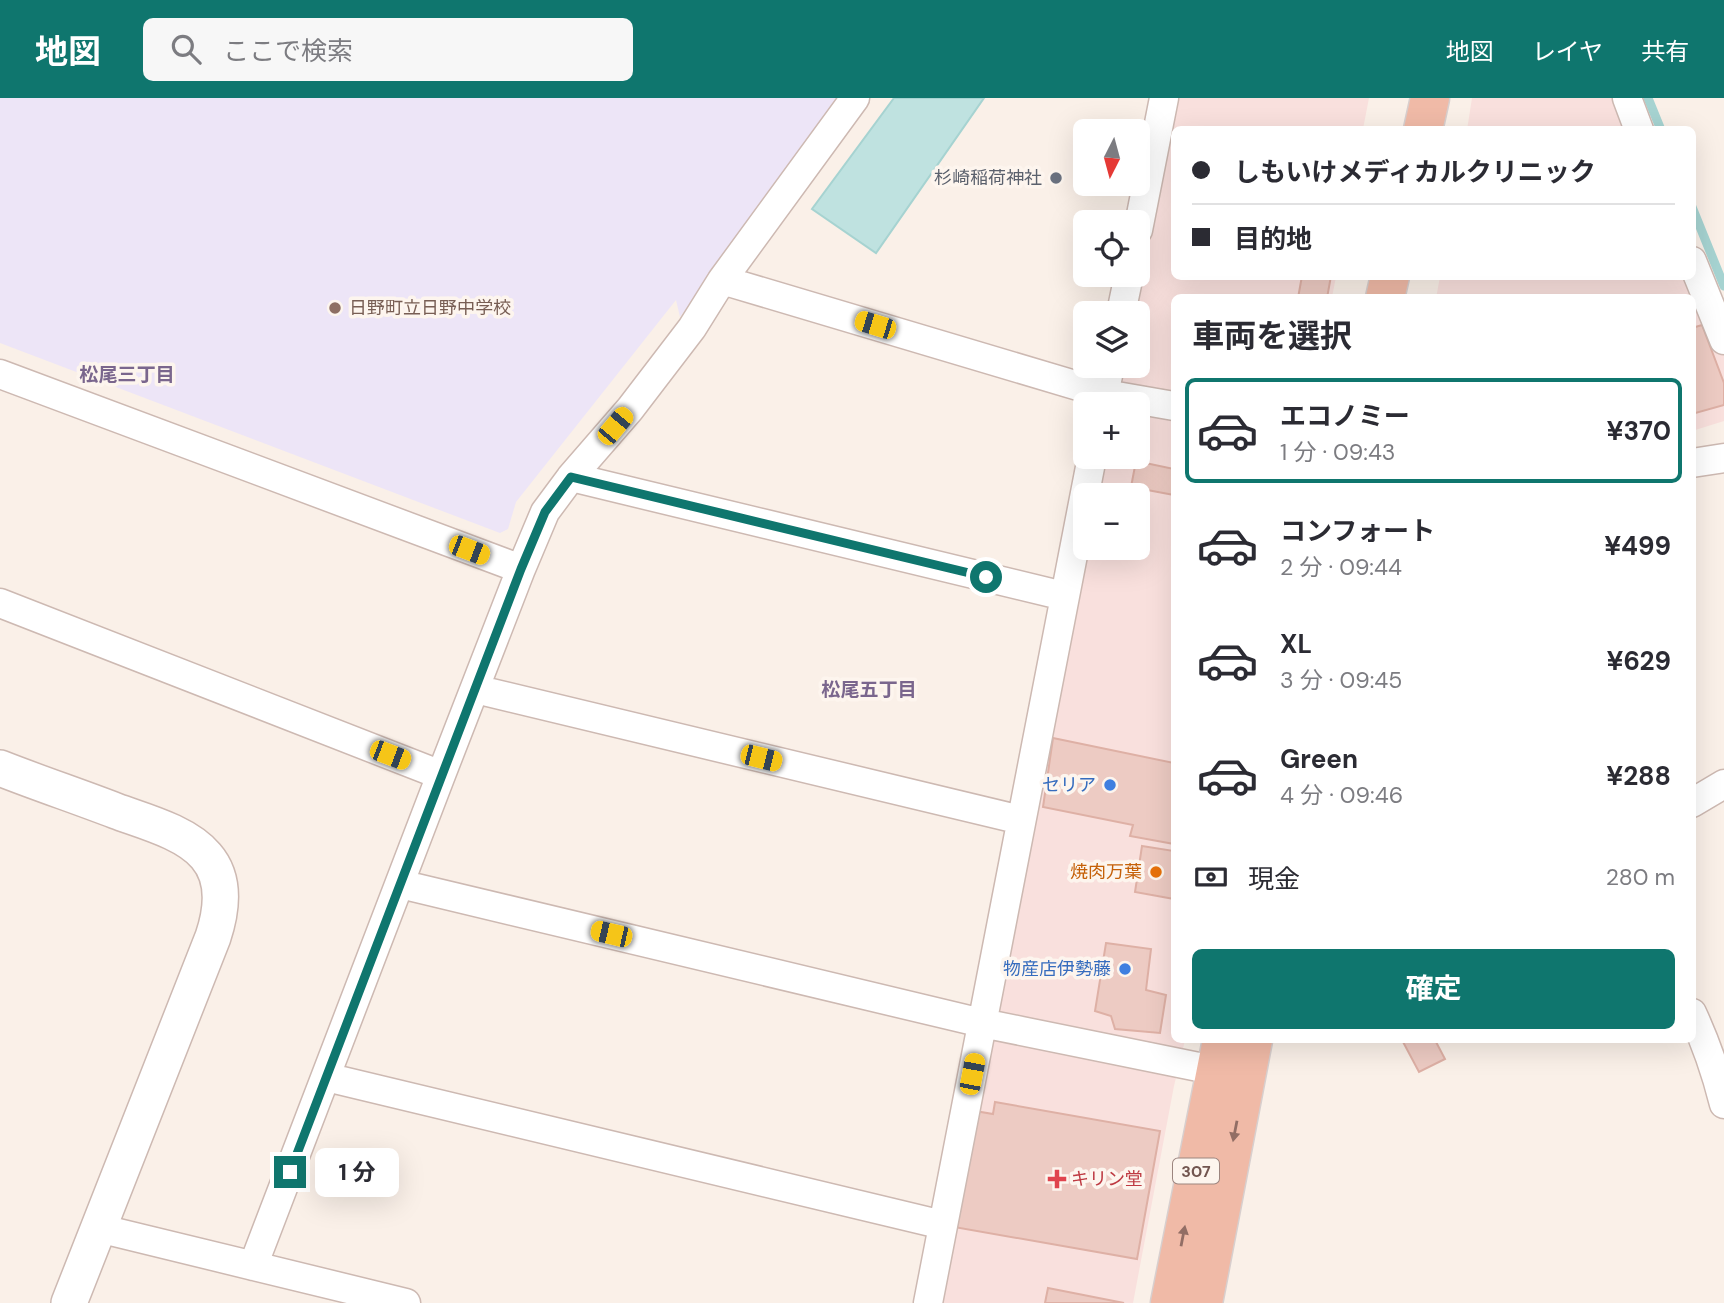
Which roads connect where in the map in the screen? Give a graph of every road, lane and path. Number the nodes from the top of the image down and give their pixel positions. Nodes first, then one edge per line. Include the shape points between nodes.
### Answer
1 (855, 98) edge
2 (1164, 98) edge
3 (1430, 98) edge
4 (1627, 98) edge
5 (1424, 126) edge
6 (1638, 126) edge
7 (1142, 210) edge
8 (1696, 271) edge
9 (722, 280) junction
10 (1724, 340) edge
11 (0, 374) edge
12 (1082, 392) edge
13 (1150, 404) edge
14 (1171, 406) edge
15 (1724, 458) edge
16 (1696, 462) edge
17 (1090, 469) edge
18 (571, 477) junction
19 (521, 569) junction
20 (1064, 596) junction
21 (0, 603) edge
22 (475, 689) junction
23 (441, 775) junction
24 (2, 776) edge
25 (1724, 784) edge
26 (1696, 801) edge
27 (1021, 820) junction
28 (400, 884) junction
29 (1696, 1021) edge
30 (982, 1023) junction
31 (1250, 1043) edge
32 (1228, 1063) edge
33 (326, 1077) junction
34 (1724, 1104) edge
35 (943, 1225) junction
36 (98, 1228) junction
37 (253, 1266) junction
38 (69, 1303) edge
39 (406, 1303) edge
40 (928, 1303) edge
41 (1170, 1303) edge
42 (1203, 1303) edge

1 - 9 street
2 - 7 street
3 - 5 highway
4 - 6 street
8 - 10 street
9 - 12 street
9 - 18 street via 692,328
11 - 19 street
13 - 14 street
15 - 16 street
17 - 20 street
18 - 19 street via 545,512
18 - 20 street
19 - 22 street
20 - 27 street
21 - 23 street
22 - 23 street
22 - 27 street
23 - 28 street
24 - 36 street via 165,829 206,855 219,882 220,917
25 - 26 street
27 - 30 street
28 - 30 street
28 - 33 street
29 - 34 street
30 - 32 street
30 - 35 street
31 - 32 highway, 307
41 -> 32 highway, 307
32 -> 42 highway, 307
33 - 35 street
33 - 37 street
35 - 40 street
36 - 37 street
36 - 38 street
37 - 39 street

